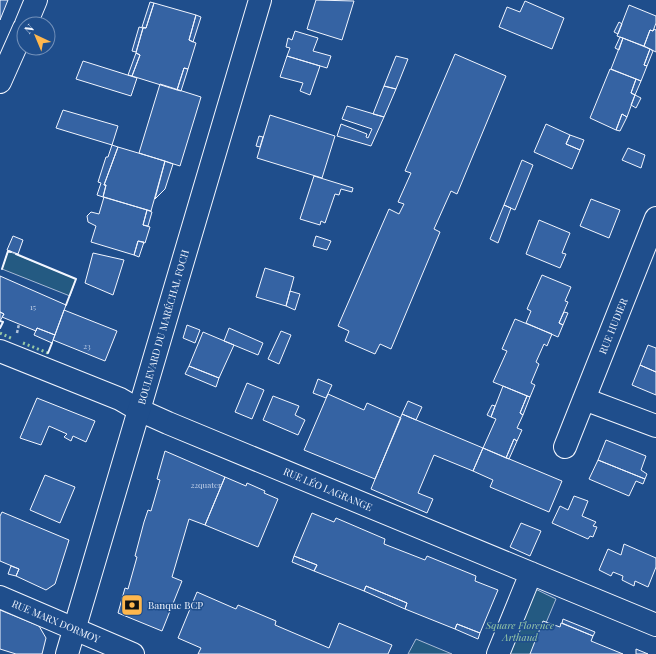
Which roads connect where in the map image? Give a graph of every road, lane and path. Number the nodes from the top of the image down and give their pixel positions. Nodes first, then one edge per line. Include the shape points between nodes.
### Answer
1 (36, 0) edge
2 (260, 0) edge
3 (29, 16) edge
4 (16, 46) edge
5 (0, 82) edge
6 (656, 218) edge
7 (649, 255) edge
8 (0, 351) edge
9 (584, 398) junction
10 (139, 410) junction
11 (656, 426) edge
12 (565, 447) dead end
13 (531, 573) junction
14 (0, 597) edge
15 (656, 625) edge
16 (74, 629) junction
17 (67, 654) edge
18 (133, 654) edge
19 (498, 654) edge

1 - 3 street
2 - 10 street, BOULEVARD DU MARÉCHAL FOCH
4 - 5 street
6 - 7 street, RUE HUDIER
7 - 9 street, RUE HUDIER
8 - 10 street, RUE LÉO LAGRANGE via 120,399
9 - 11 street
9 - 12 street, RUE HUDIER
10 - 13 street, RUE LÉO LAGRANGE
10 - 16 street, BOULEVARD DU MARÉCHAL FOCH
13 - 15 street, RUE LÉO LAGRANGE
13 - 19 street
14 - 16 street, RUE MARX DORMOY
16 - 17 street, BOULEVARD DU MARÉCHAL FOCH
16 - 18 street, RUE MARX DORMOY

